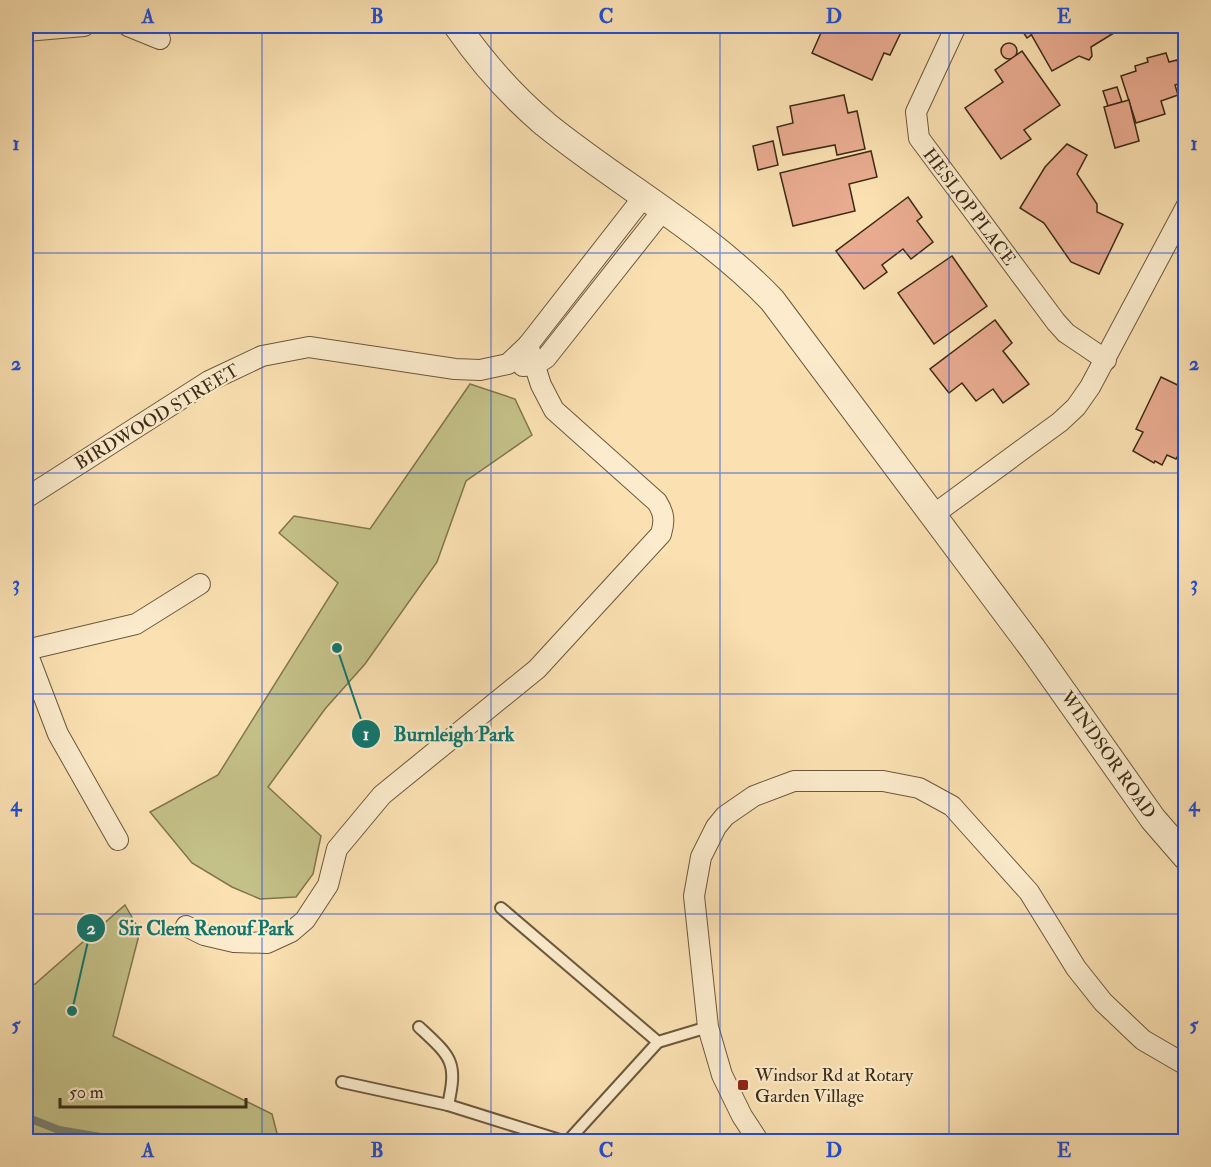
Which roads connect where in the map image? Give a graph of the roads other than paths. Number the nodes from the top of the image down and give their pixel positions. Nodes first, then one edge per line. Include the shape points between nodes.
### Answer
1 (84, 26) edge
2 (128, 26) edge
3 (457, 26) edge
4 (957, 26) edge
5 (26, 31) edge
6 (160, 39) dead end
7 (654, 202) junction
8 (1185, 207) edge
9 (528, 345) junction
10 (1106, 360) junction
11 (508, 364) junction
12 (535, 365) junction
13 (26, 498) edge
14 (933, 515) junction
15 (200, 584) dead end
16 (26, 650) edge
17 (118, 840) dead end
18 (1185, 857) edge
19 (501, 908) dead end
20 (186, 926) dead end
21 (419, 1027) dead end
22 (708, 1027) junction
23 (658, 1042) junction
24 (1185, 1065) edge
25 (342, 1082) dead end
26 (448, 1105) junction
27 (567, 1142) edge
28 (759, 1142) edge

1 - 5 street
2 - 6 street
3 - 7 street, WINDSOR ROAD via 491,71 545,124
4 - 10 street, HESLOP PLACE via 916,112 920,138 1056,322
7 - 9 street
7 - 12 street via 546,358
7 - 14 street, WINDSOR ROAD via 724,253 771,300
8 - 10 street
9 - 11 street
9 - 12 street
10 - 14 street via 1076,407 1060,422
11 - 12 street, BIRDWOOD STREET
11 - 13 street, BIRDWOOD STREET via 462,370 309,347 262,356 209,381
12 - 20 street via 554,410 657,502 664,518 661,534 537,669 382,795 338,849 328,885 305,920 291,932 267,943 234,942
14 - 18 street, WINDSOR ROAD via 1153,819
15 - 16 street via 136,624
16 - 17 street via 58,734
19 - 23 lane
21 - 26 lane via 443,1049 452,1065 454,1079
22 - 23 lane
22 - 24 street via 694,896 701,856 716,827 754,796 782,784 883,781 920,788 952,806 1029,892 1076,968 1103,1002 1143,1040
22 - 28 street via 722,1075
23 - 27 lane
25 - 26 lane
26 - 27 lane

